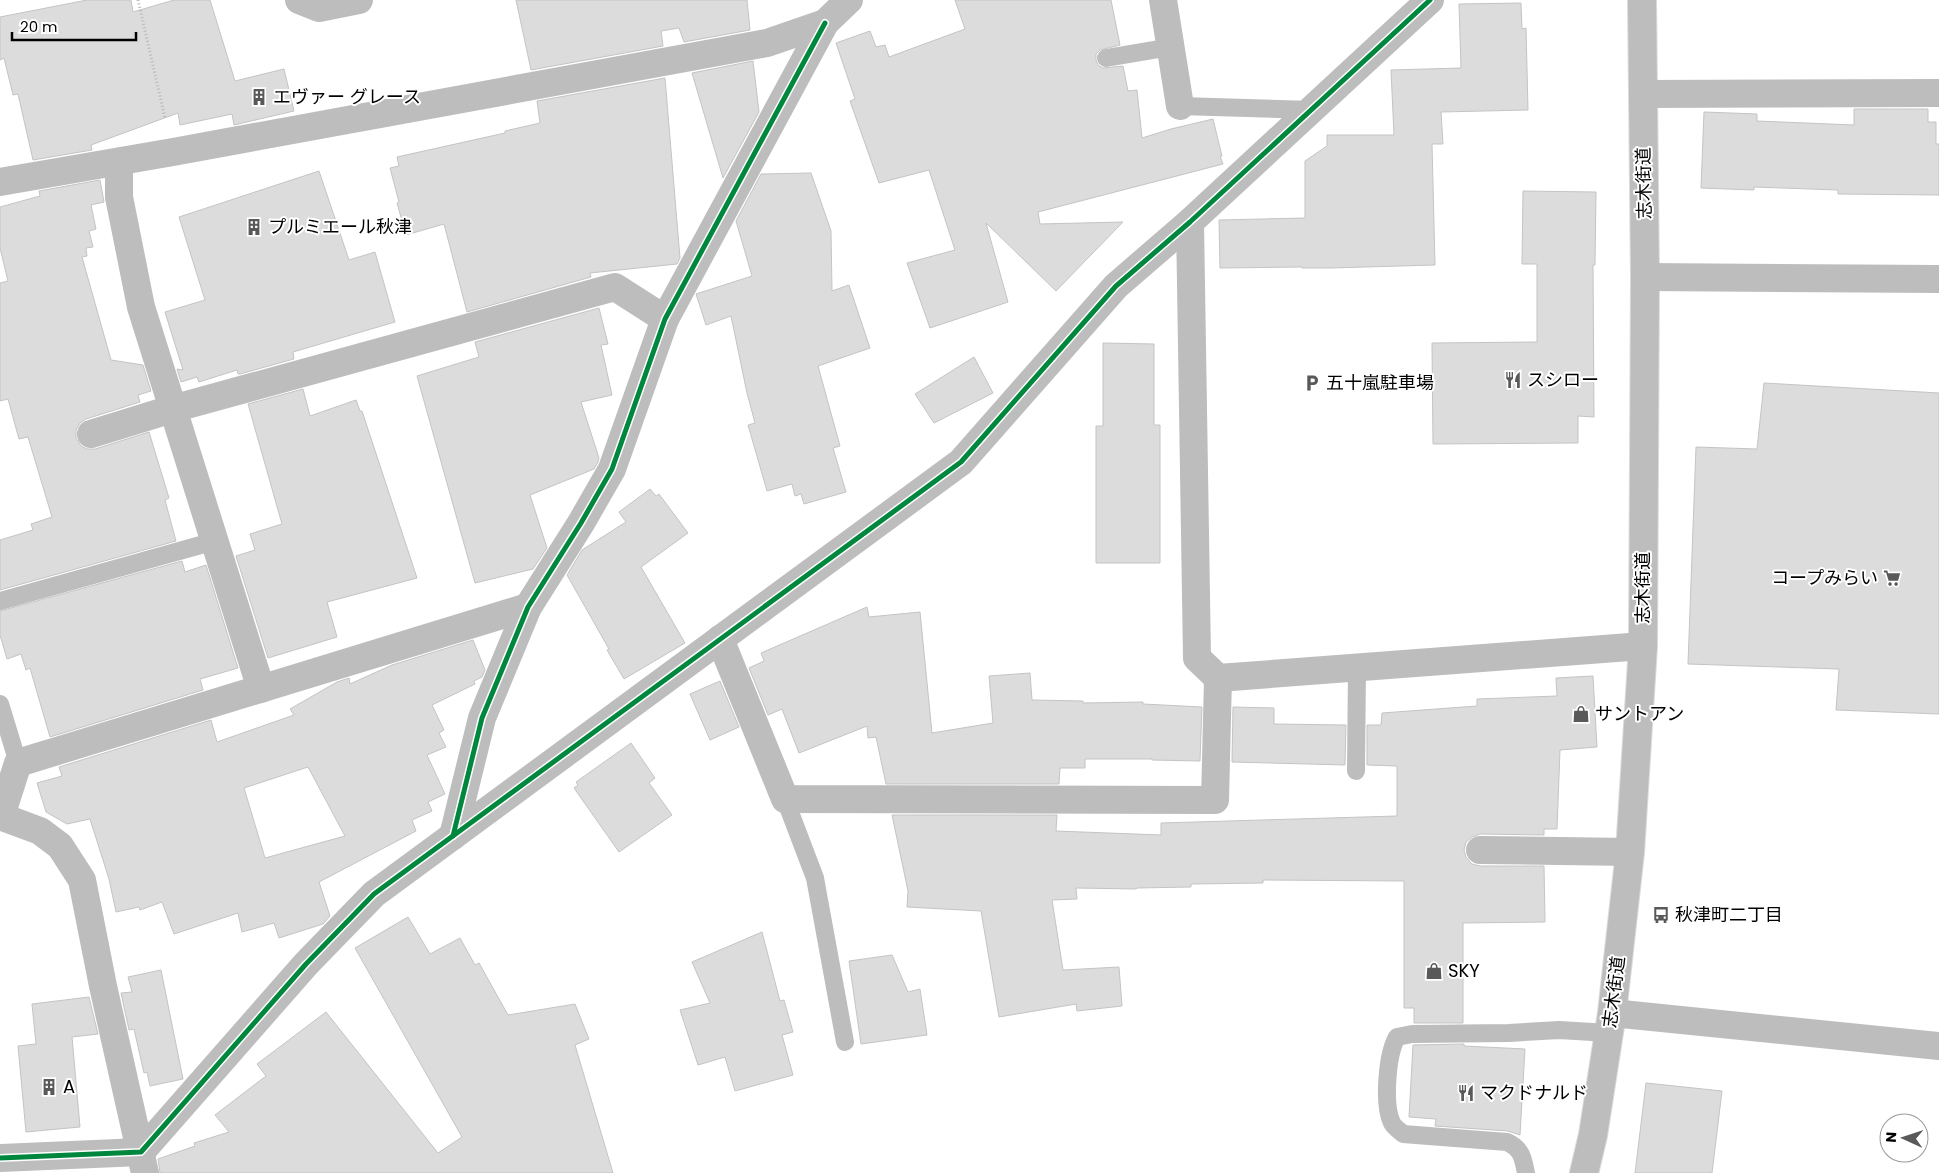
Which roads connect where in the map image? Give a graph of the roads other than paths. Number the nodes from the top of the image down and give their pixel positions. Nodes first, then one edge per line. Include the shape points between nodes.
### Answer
1 (299, 0) edge
2 (359, 0) edge
3 (849, 0) edge
4 (1163, 0) edge
5 (1430, 0) edge
6 (1642, 0) edge
7 (825, 24) junction
8 (1171, 47) junction
9 (1106, 58) dead end
10 (1643, 94) junction
11 (1939, 94) edge
12 (1180, 106) joint
13 (1312, 110) junction
14 (119, 162) junction
15 (0, 182) edge
16 (1190, 222) junction
17 (1645, 277) junction
18 (1939, 279) edge
19 (665, 319) junction
20 (172, 409) junction
21 (91, 434) dead end
22 (216, 540) junction
23 (0, 601) edge
24 (528, 607) junction
25 (720, 639) junction
26 (1643, 646) junction
27 (1357, 667) junction
28 (1218, 678) junction
29 (261, 689) junction
30 (0, 704) edge
31 (18, 763) junction
32 (1356, 771) dead end
33 (785, 799) junction
34 (1, 816) edge
35 (453, 836) junction
36 (1480, 850) dead end
37 (1630, 852) junction
38 (1610, 1023) junction
39 (845, 1042) dead end
40 (1939, 1046) edge
41 (0, 1158) edge
42 (143, 1162) edge
43 (1526, 1173) edge
44 (1584, 1173) edge

1 - 2 street via 319,8
3 - 7 street
4 - 8 street
5 - 13 street
6 - 10 street, 志木街道
7 - 14 street via 767,43
7 - 19 street
8 - 9 lane
8 - 12 street
10 - 11 street
10 - 17 street, 志木街道
12 - 13 lane
13 - 16 street
14 - 15 street
14 - 20 street via 119,197 141,307
16 - 25 street via 1116,286 961,462
16 - 28 street via 1198,658
17 - 18 street
17 - 26 street, 志木街道
19 - 20 street via 615,287
19 - 24 street via 612,469
20 - 21 street
20 - 22 street
22 - 23 lane
22 - 29 street
24 - 29 street
24 - 35 street via 482,718
25 - 33 street
25 - 35 street
26 - 27 street
26 - 37 street, 志木街道
27 - 28 street
27 - 32 lane
28 - 33 street via 1215,800
29 - 31 street
30 - 31 lane
31 - 34 street
33 - 39 lane via 815,878
34 - 42 street via 40,831 60,846 82,880
35 - 42 street via 374,894 306,964
36 - 37 street
37 - 38 street, 志木街道
38 - 40 street
38 - 43 lane via 1509,1033 1397,1036 1392,1046 1387,1108 1393,1124 1403,1134 1507,1142 1517,1146 1522,1154
38 - 44 street, 志木街道
41 - 42 street

